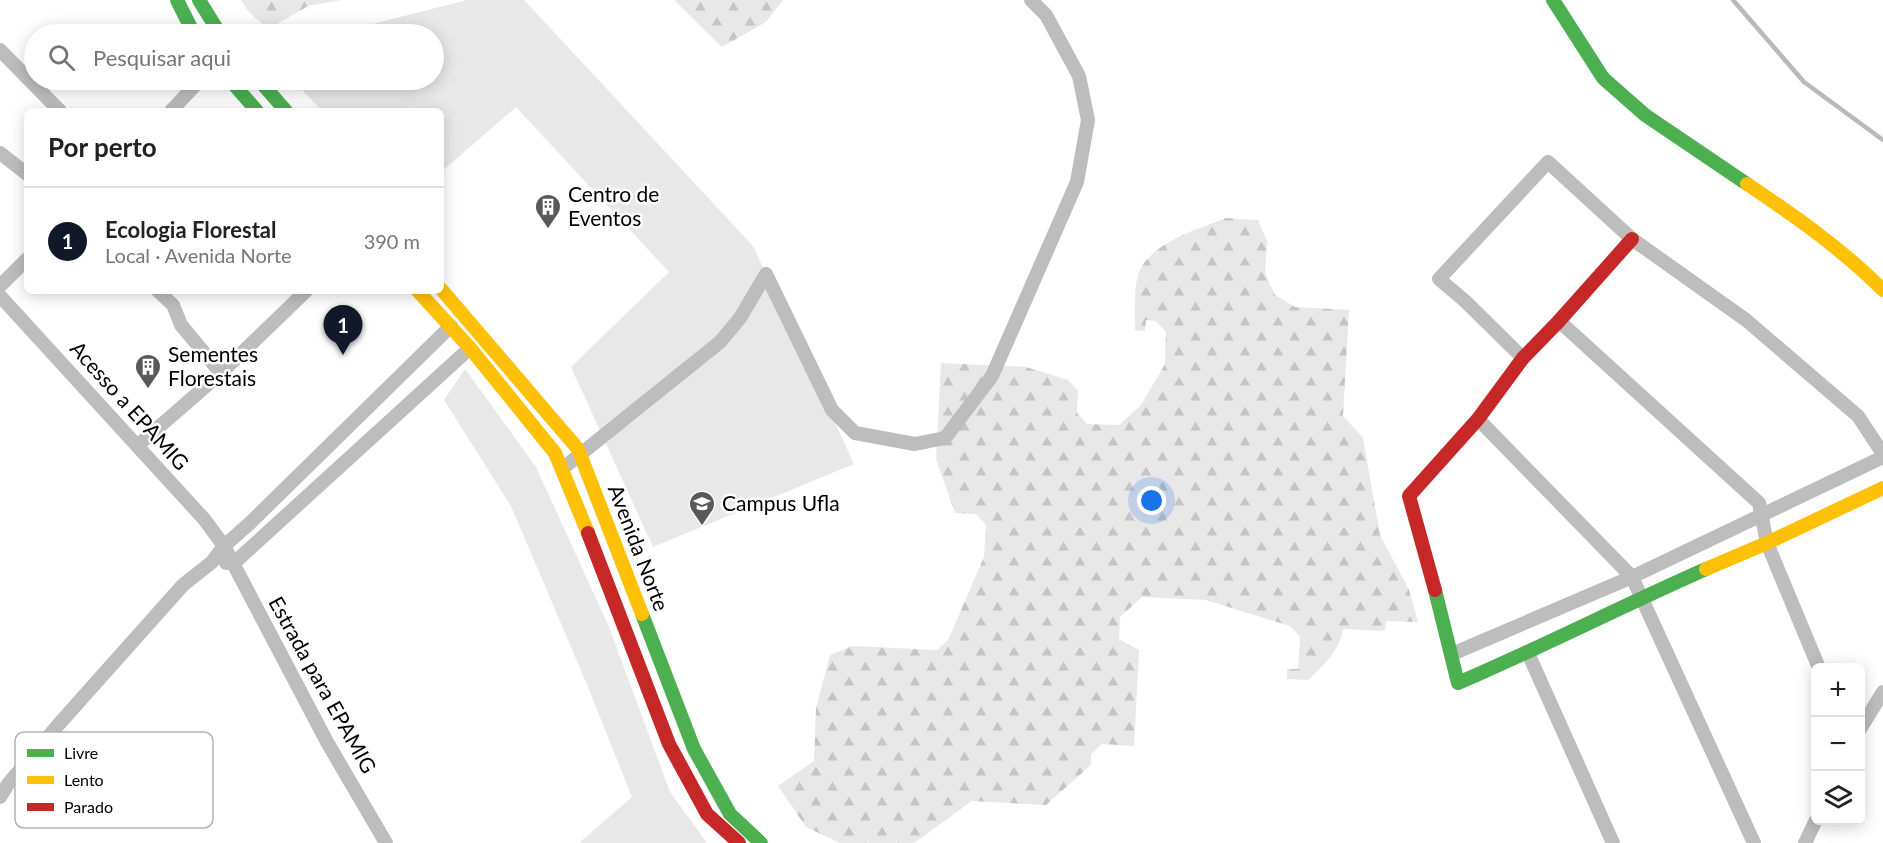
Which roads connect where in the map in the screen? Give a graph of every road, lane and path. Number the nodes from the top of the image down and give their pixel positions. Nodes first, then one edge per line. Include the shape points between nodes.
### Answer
1 (177, 0) edge
2 (199, 0) edge
3 (1031, 0) edge
4 (1553, 0) edge
5 (189, 24) edge
6 (214, 24) edge
7 (0, 50) edge
8 (24, 74) edge
9 (39, 90) edge
10 (191, 90) edge
11 (239, 90) edge
12 (268, 90) edge
13 (57, 108) edge
14 (174, 108) edge
15 (254, 108) edge
16 (283, 108) edge
17 (0, 153) edge
18 (24, 172) edge
19 (1632, 239) junction
20 (24, 262) edge
21 (0, 286) edge
22 (1883, 291) edge
23 (444, 293) edge
24 (162, 294) edge
25 (303, 294) edge
26 (421, 294) edge
27 (0, 296) edge
28 (1559, 321) junction
29 (451, 326) junction
30 (470, 348) junction
31 (1523, 358) junction
32 (221, 373) junction
33 (1479, 419) junction
34 (344, 430) junction
35 (137, 446) junction
36 (361, 447) junction
37 (580, 455) junction
38 (1883, 456) edge
39 (562, 470) junction
40 (1883, 488) edge
41 (1762, 516) junction
42 (1767, 543) junction
43 (224, 546) junction
44 (212, 562) junction
45 (234, 563) junction
46 (1632, 577) junction
47 (1642, 597) junction
48 (1528, 652) junction
49 (1452, 654) junction
50 (1817, 663) edge
51 (1883, 692) edge
52 (1865, 721) edge
53 (52, 732) edge
54 (15, 776) edge
55 (0, 797) edge
56 (1814, 825) edge
57 (386, 843) edge
58 (739, 843) edge
59 (761, 843) edge
60 (1613, 843) edge
61 (1754, 843) edge
62 (1805, 843) edge

1 - 5 street
2 - 6 street
3 - 37 street via 1046,15 1079,76 1088,120 1077,182 992,376 945,438 915,444 855,433 832,410 766,274 740,318 720,342
4 - 22 street via 1604,78 1645,115 1782,207 1862,269
7 - 8 street
9 - 13 street
10 - 14 street
11 - 15 street
12 - 16 street
17 - 18 street
19 - 28 street
19 - 31 street via 1548,162 1439,279
19 - 38 street via 1746,320 1850,409
20 - 21 street
23 - 37 street, Avenida Norte
24 - 32 street via 173,305 181,325
25 - 32 street
26 - 29 street, Avenida Norte
27 - 35 street, Acesso a EPAMIG
28 - 31 street
28 - 41 street via 1759,503
29 - 30 street, Avenida Norte
29 - 34 street
30 - 36 street
30 - 39 street, Avenida Norte via 555,453
31 - 33 street
32 - 35 street
33 - 46 street
33 - 49 street via 1409,495
34 - 36 street
34 - 43 street
35 - 43 street, Acesso a EPAMIG
36 - 45 street
37 - 39 street
37 - 59 street, Avenida Norte via 694,749 730,814
38 - 41 street
39 - 58 street, Avenida Norte via 669,744 707,814
40 - 42 street
41 - 42 street
41 - 46 street
42 - 47 street
42 - 50 street
43 - 44 street
43 - 45 street, Estrada para EPAMIG
44 - 45 street
44 - 53 street via 183,585
45 - 57 street, Estrada para EPAMIG via 327,742
46 - 47 street
46 - 49 street
47 - 48 street
47 - 61 street
48 - 49 street via 1458,683
48 - 60 street
51 - 52 street
54 - 55 street
56 - 62 street

